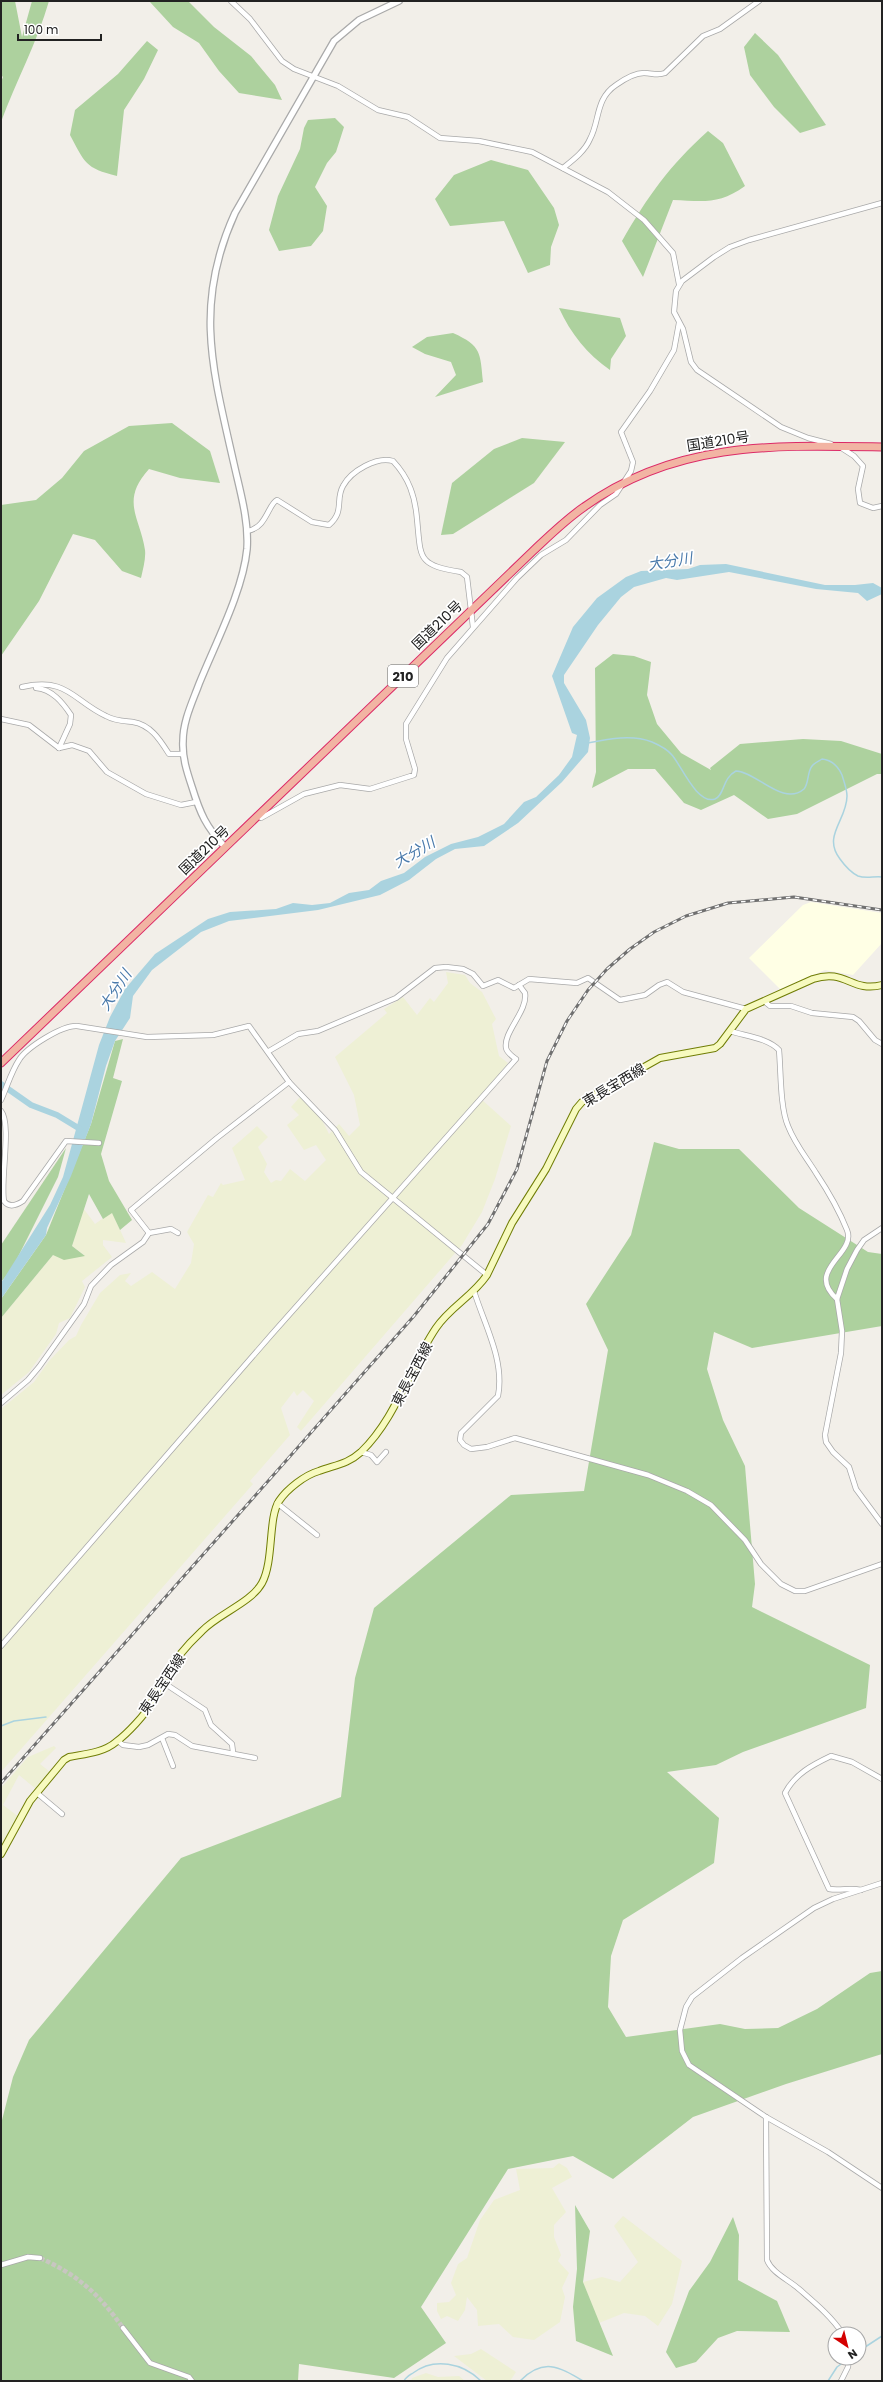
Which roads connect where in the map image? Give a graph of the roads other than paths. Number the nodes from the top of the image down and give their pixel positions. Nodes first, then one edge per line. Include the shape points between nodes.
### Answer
1 (231, 1) edge
2 (399, 1) edge
3 (746, 1) edge
4 (760, 1) edge
5 (749, 7) junction
6 (313, 76) junction
7 (563, 168) junction
8 (882, 203) edge
9 (680, 284) junction
10 (679, 323) junction
11 (839, 446) junction
12 (882, 447) edge
13 (624, 482) junction
14 (882, 506) edge
15 (247, 531) junction
16 (472, 609) junction
17 (473, 627) junction
18 (1, 719) edge
19 (59, 748) junction
20 (183, 754) junction
21 (196, 802) junction
22 (258, 816) junction
23 (225, 847) junction
24 (882, 985) edge
25 (519, 986) junction
26 (764, 1001) junction
27 (746, 1010) junction
28 (730, 1031) junction
29 (882, 1044) edge
30 (269, 1051) junction
31 (1, 1063) edge
32 (289, 1082) junction
33 (1, 1100) edge
34 (1, 1111) edge
35 (99, 1143) dead end
36 (394, 1197) junction
37 (882, 1228) edge
38 (149, 1233) junction
39 (178, 1233) dead end
40 (487, 1275) junction
41 (474, 1291) junction
42 (838, 1299) junction
43 (1, 1403) edge
44 (361, 1452) junction
45 (386, 1452) dead end
46 (278, 1503) junction
47 (882, 1524) edge
48 (317, 1535) dead end
49 (882, 1564) edge
50 (1, 1646) edge
51 (161, 1681) junction
52 (162, 1738) junction
53 (118, 1742) junction
54 (233, 1752) junction
55 (255, 1758) dead end
56 (173, 1766) dead end
57 (882, 1779) edge
58 (37, 1793) junction
59 (62, 1814) dead end
60 (1, 1854) edge
61 (882, 1883) edge
62 (861, 1890) junction
63 (766, 2117) junction
64 (882, 2188) edge
65 (40, 2258) tunnel mouth
66 (1, 2265) edge
67 (837, 2326) edge
68 (124, 2328) tunnel mouth
69 (848, 2366) edge
70 (192, 2381) edge
71 (841, 2381) edge

1 - 6 street via 250,19 282,61
2 - 6 street via 363,17 344,31 330,46
3 - 5 street
4 - 5 street
5 - 7 street via 720,30 703,36 665,73 637,74 612,88 597,111 589,143
6 - 7 street via 338,86 378,110 408,117 440,138 479,141 522,149 538,154
6 - 15 street via 235,213 221,247 212,284 209,323 212,363
7 - 9 street via 608,192 644,220 673,253
8 - 9 street via 739,243 714,257
9 - 10 street via 674,305
10 - 11 street via 691,362 701,373 781,427 808,438
10 - 13 street via 674,350 650,391 621,432 633,462
11 - 12 highway, 国道210号 / 210
11 - 13 highway, 国道210号 / 210 via 776,446 705,454 657,468
11 - 14 street via 863,466 858,490 860,503 873,508
13 - 16 highway, 国道210号 / 210 via 573,514
13 - 17 street via 614,496 600,505 566,540 537,559
15 - 16 street via 266,519 277,500 312,522 329,525 339,512 342,486 347,479 381,459 393,461 404,473 411,487 421,553 440,568 467,577
15 - 20 street via 247,550 242,577 188,712 183,732
16 - 17 street
16 - 22 highway, 国道210号 / 210
17 - 22 street via 447,658 408,720 405,735 416,769 413,776 370,789 340,785 304,794 266,816
18 - 19 street via 29,725
19 - 20 street via 70,724 71,715 47,690 22,687 44,685 66,689 105,716 139,723 151,730 171,755
19 - 21 street via 72,745 89,751 107,772 146,794 181,805
20 - 21 street
21 - 23 street via 206,825
22 - 23 highway, 国道210号 / 210
23 - 31 highway, 国道210号 / 210
24 - 26 main road, 東長宝西線 via 869,989 843,977 824,976
25 - 27 street via 530,979 577,983 588,978 620,1000 646,995 658,985 667,982 683,992
25 - 30 street via 510,987 498,980 483,986 473,974 463,969 435,968 396,998 318,1031 298,1034
25 - 36 street via 525,993 524,1004 506,1043 508,1052 516,1059
26 - 27 main road, 東長宝西線
26 - 29 street via 770,1006 791,1006 818,1014 853,1017
27 - 28 main road, 東長宝西線
28 - 40 main road, 東長宝西線 via 715,1048 660,1058 582,1102 546,1169 512,1223
28 - 42 street via 762,1040 779,1050 787,1125 797,1147 816,1172 836,1206 848,1232 847,1242 828,1270 826,1280 830,1292
30 - 32 street
30 - 33 street via 249,1026 209,1036 147,1037 68,1027 25,1053 16,1064
32 - 36 street via 335,1130 362,1172
32 - 38 street via 131,1210
34 - 35 street via 4,1117 1,1189 6,1204 14,1205 23,1200 66,1140
36 - 40 street
36 - 50 street via 211,1403
37 - 42 street via 864,1240 856,1250
38 - 39 street via 171,1229
38 - 43 street via 143,1242 111,1265 91,1286 84,1304 39,1367
40 - 41 main road, 東長宝西線
41 - 44 main road, 東長宝西線 via 447,1314 435,1329 394,1408
41 - 49 street via 494,1349 500,1387 498,1396 461,1434 460,1440 464,1445 471,1449 487,1447 515,1438 648,1475 688,1491 712,1505 745,1540 761,1564 780,1584 795,1591 805,1591
42 - 47 street via 842,1339 825,1435 826,1442 849,1467 856,1489
44 - 45 street via 371,1455 377,1462
44 - 46 main road, 東長宝西線 via 350,1461 305,1478 287,1491
46 - 48 street
46 - 51 main road, 東長宝西線 via 267,1571 262,1584 254,1593 203,1629
51 - 53 main road, 東長宝西線 via 149,1707
51 - 54 street via 205,1710 211,1725 232,1744
52 - 53 street via 139,1747
52 - 54 street via 168,1734 175,1735 192,1746
52 - 56 street
53 - 58 main road, 東長宝西線 via 108,1748 69,1757
54 - 55 street
57 - 62 street via 852,1762 831,1756 794,1778 785,1793 829,1889
58 - 59 street
58 - 60 main road, 東長宝西線
61 - 62 street
62 - 63 street via 814,1908 720,1975 692,1997 686,2007 680,2030 682,2051 689,2065
63 - 64 street via 828,2152
63 - 67 street via 767,2260 770,2266 798,2288
65 - 66 street via 28,2257
68 - 70 street via 150,2363 189,2376
69 - 71 street

